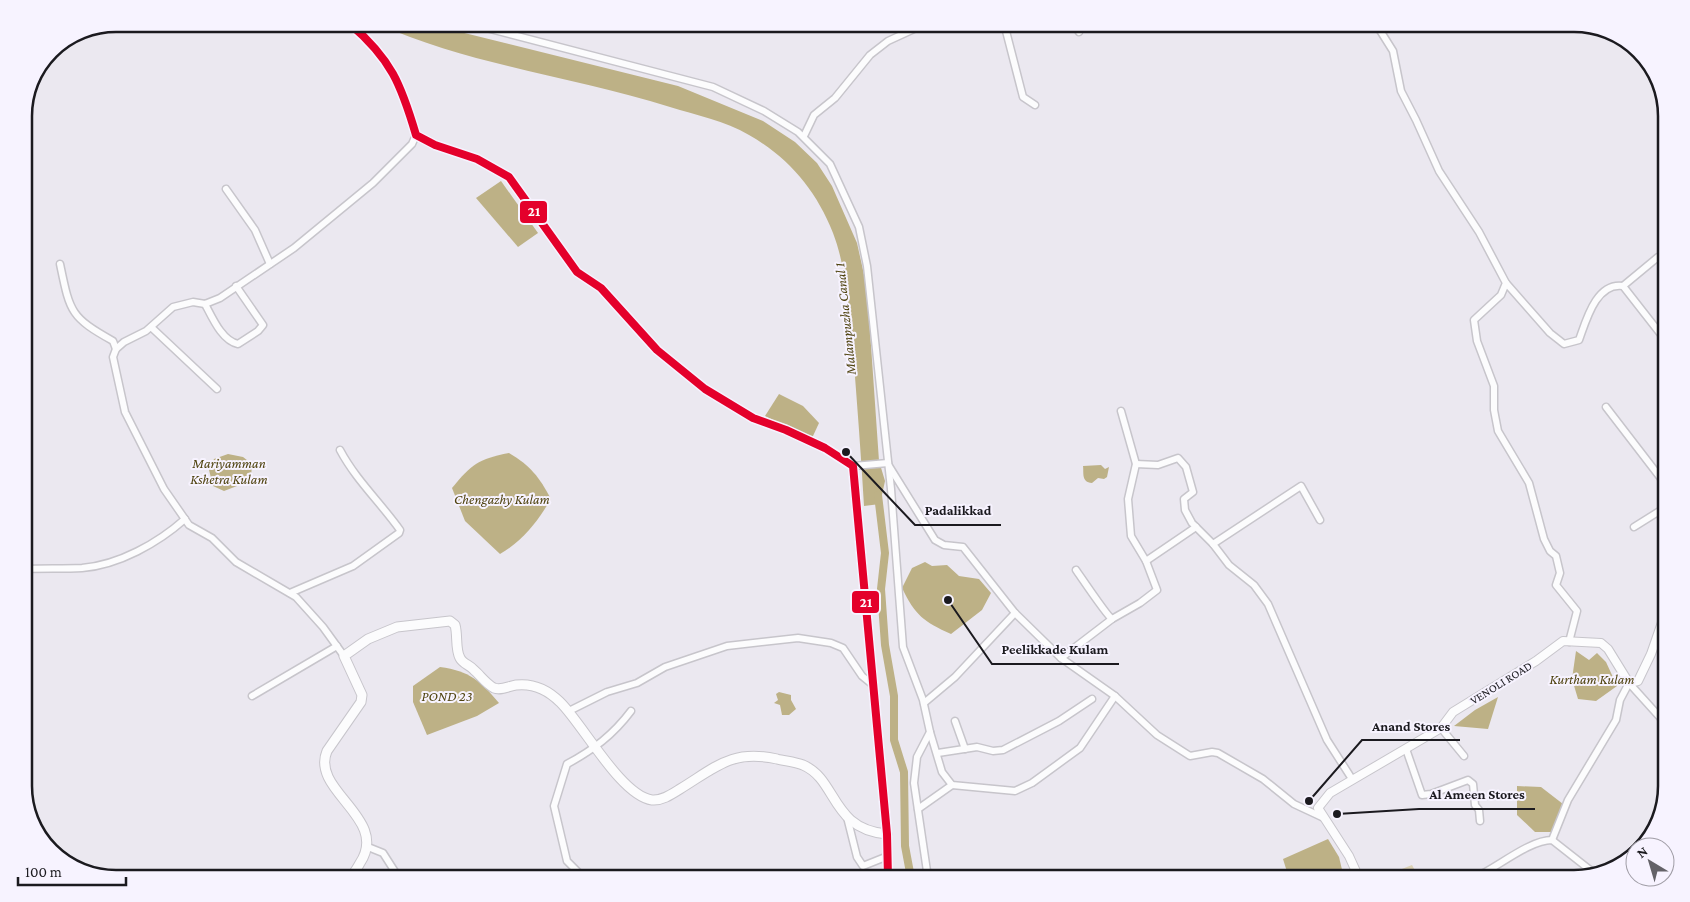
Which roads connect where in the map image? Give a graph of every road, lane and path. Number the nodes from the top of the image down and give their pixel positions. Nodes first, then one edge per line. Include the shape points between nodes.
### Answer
1 (358, 32) edge
2 (502, 32) edge
3 (908, 32) edge
4 (1007, 32) edge
5 (1381, 32) edge
6 (1035, 105) dead end
7 (416, 135) junction
8 (804, 136) junction
9 (226, 189) dead end
10 (1657, 258) edge
11 (60, 264) dead end
12 (270, 264) junction
13 (1506, 283) junction
14 (236, 286) junction
15 (1623, 286) junction
16 (205, 304) junction
17 (151, 327) junction
18 (1657, 330) edge
19 (116, 349) junction
20 (216, 389) dead end
21 (1606, 407) dead end
22 (1121, 411) dead end
23 (340, 450) dead end
24 (888, 463) junction
25 (1136, 464) junction
26 (853, 466) junction
27 (1658, 474) edge
28 (1658, 512) edge
29 (185, 519) junction
30 (1320, 520) dead end
31 (1196, 527) junction
32 (1634, 527) dead end
33 (1213, 544) junction
34 (1146, 561) junction
35 (33, 569) edge
36 (1076, 570) dead end
37 (290, 593) junction
38 (1015, 613) junction
39 (1112, 619) junction
40 (1658, 635) edge
41 (1568, 642) junction
42 (337, 646) junction
43 (344, 656) junction
44 (1061, 658) junction
45 (1629, 683) junction
46 (873, 685) junction
47 (252, 696) dead end
48 (1115, 696) junction
49 (1092, 699) dead end
50 (924, 703) junction
51 (569, 711) junction
52 (631, 711) dead end
53 (1658, 715) edge
54 (956, 721) dead end
55 (1441, 728) junction
56 (930, 732) junction
57 (595, 749) junction
58 (966, 749) junction
59 (1406, 749) junction
60 (938, 753) junction
61 (1464, 756) dead end
62 (1352, 779) junction
63 (952, 785) junction
64 (918, 809) junction
65 (847, 816) junction
66 (1325, 818) junction
67 (1480, 820) dead end
68 (887, 834) junction
69 (1552, 840) junction
70 (368, 847) junction
71 (888, 856) junction
72 (1588, 868) edge
73 (355, 870) edge
74 (394, 870) edge
75 (576, 870) edge
76 (888, 870) edge
77 (927, 870) edge
78 (1355, 870) edge
79 (1492, 870) edge

1 - 7 street via 382,55 403,93
2 - 8 street via 713,87 764,111
3 - 8 street via 888,41 870,55 835,98 814,115
4 - 6 street via 1023,97
5 - 13 street via 1393,52 1401,91 1438,172 1478,232
7 - 12 street via 412,144 373,183
7 - 26 street via 477,159 509,177 577,272 601,288 656,350 705,390 752,418 825,448
8 - 24 street via 830,164 860,228 877,343
9 - 12 street via 255,230
10 - 15 street
11 - 19 street via 67,298 74,312 86,326 113,342
12 - 14 street
13 - 15 street via 1550,333 1564,344 1580,340 1593,302 1609,289
13 - 41 street via 1501,294 1474,320 1477,341 1494,386 1498,431 1529,483 1544,539 1556,556 1560,573 1556,585 1577,612
14 - 16 street
14 - 16 street via 263,325 238,344 226,337
15 - 18 street
16 - 17 street via 193,302 173,308
17 - 19 street
17 - 20 street
19 - 29 street via 113,357 124,412 164,489
21 - 27 street
22 - 25 street
23 - 37 street via 361,484 387,511 399,533 352,566
24 - 26 street
24 - 38 street via 935,540 944,545 963,547
24 - 50 street via 903,647
25 - 31 street via 1158,464 1178,458 1184,462 1193,492 1183,503
25 - 34 street via 1128,499 1131,536
26 - 46 street
28 - 32 street
29 - 35 street via 152,544 100,564 83,568
29 - 37 street via 189,525 212,538 236,562
30 - 33 street via 1301,486
31 - 33 street
31 - 34 street
33 - 62 street via 1229,565 1254,585 1268,604 1328,740
34 - 39 street via 1156,590
36 - 39 street
37 - 42 street
38 - 44 street
38 - 50 street via 955,677
39 - 44 street
40 - 45 street via 1638,680
41 - 45 street, VENOLI ROAD via 1601,643
41 - 55 street, VENOLI ROAD via 1563,641 1453,712
42 - 43 street
42 - 47 street
43 - 51 main road via 368,639 397,627 450,622 455,625 461,660 492,687 537,687
43 - 70 main road via 362,695 361,702 327,751 325,760 331,784 355,813
44 - 48 street
45 - 53 street
45 - 69 street via 1620,700 1616,720 1568,800
46 - 51 street via 862,676 843,648 798,638 727,646 665,667 637,683 607,692
46 - 68 street
48 - 63 street via 1080,748 1032,782 1015,791
48 - 66 street via 1157,735 1186,755 1218,753 1263,779 1294,804
49 - 58 street via 1059,721 1003,750
50 - 56 street
51 - 57 main road
52 - 57 street via 620,727
54 - 58 street
55 - 59 street, VENOLI ROAD
55 - 61 street
56 - 60 street
56 - 64 street via 917,757 914,783
57 - 65 main road via 623,781 652,800 670,795 721,764 743,756 802,765 814,772
57 - 75 street via 567,764 554,806 567,861
58 - 60 street
59 - 62 street, VENOLI ROAD
59 - 67 street via 1422,794 1431,794 1468,780 1473,784
60 - 63 street via 942,772
62 - 66 street, VENOLI ROAD via 1330,793 1318,808
63 - 64 street
64 - 77 street
65 - 68 main road via 867,830
65 - 71 street via 857,857 863,866
66 - 78 street
68 - 71 street
69 - 72 street
69 - 79 street via 1529,846
70 - 73 main road
70 - 74 street via 383,853
71 - 76 street

